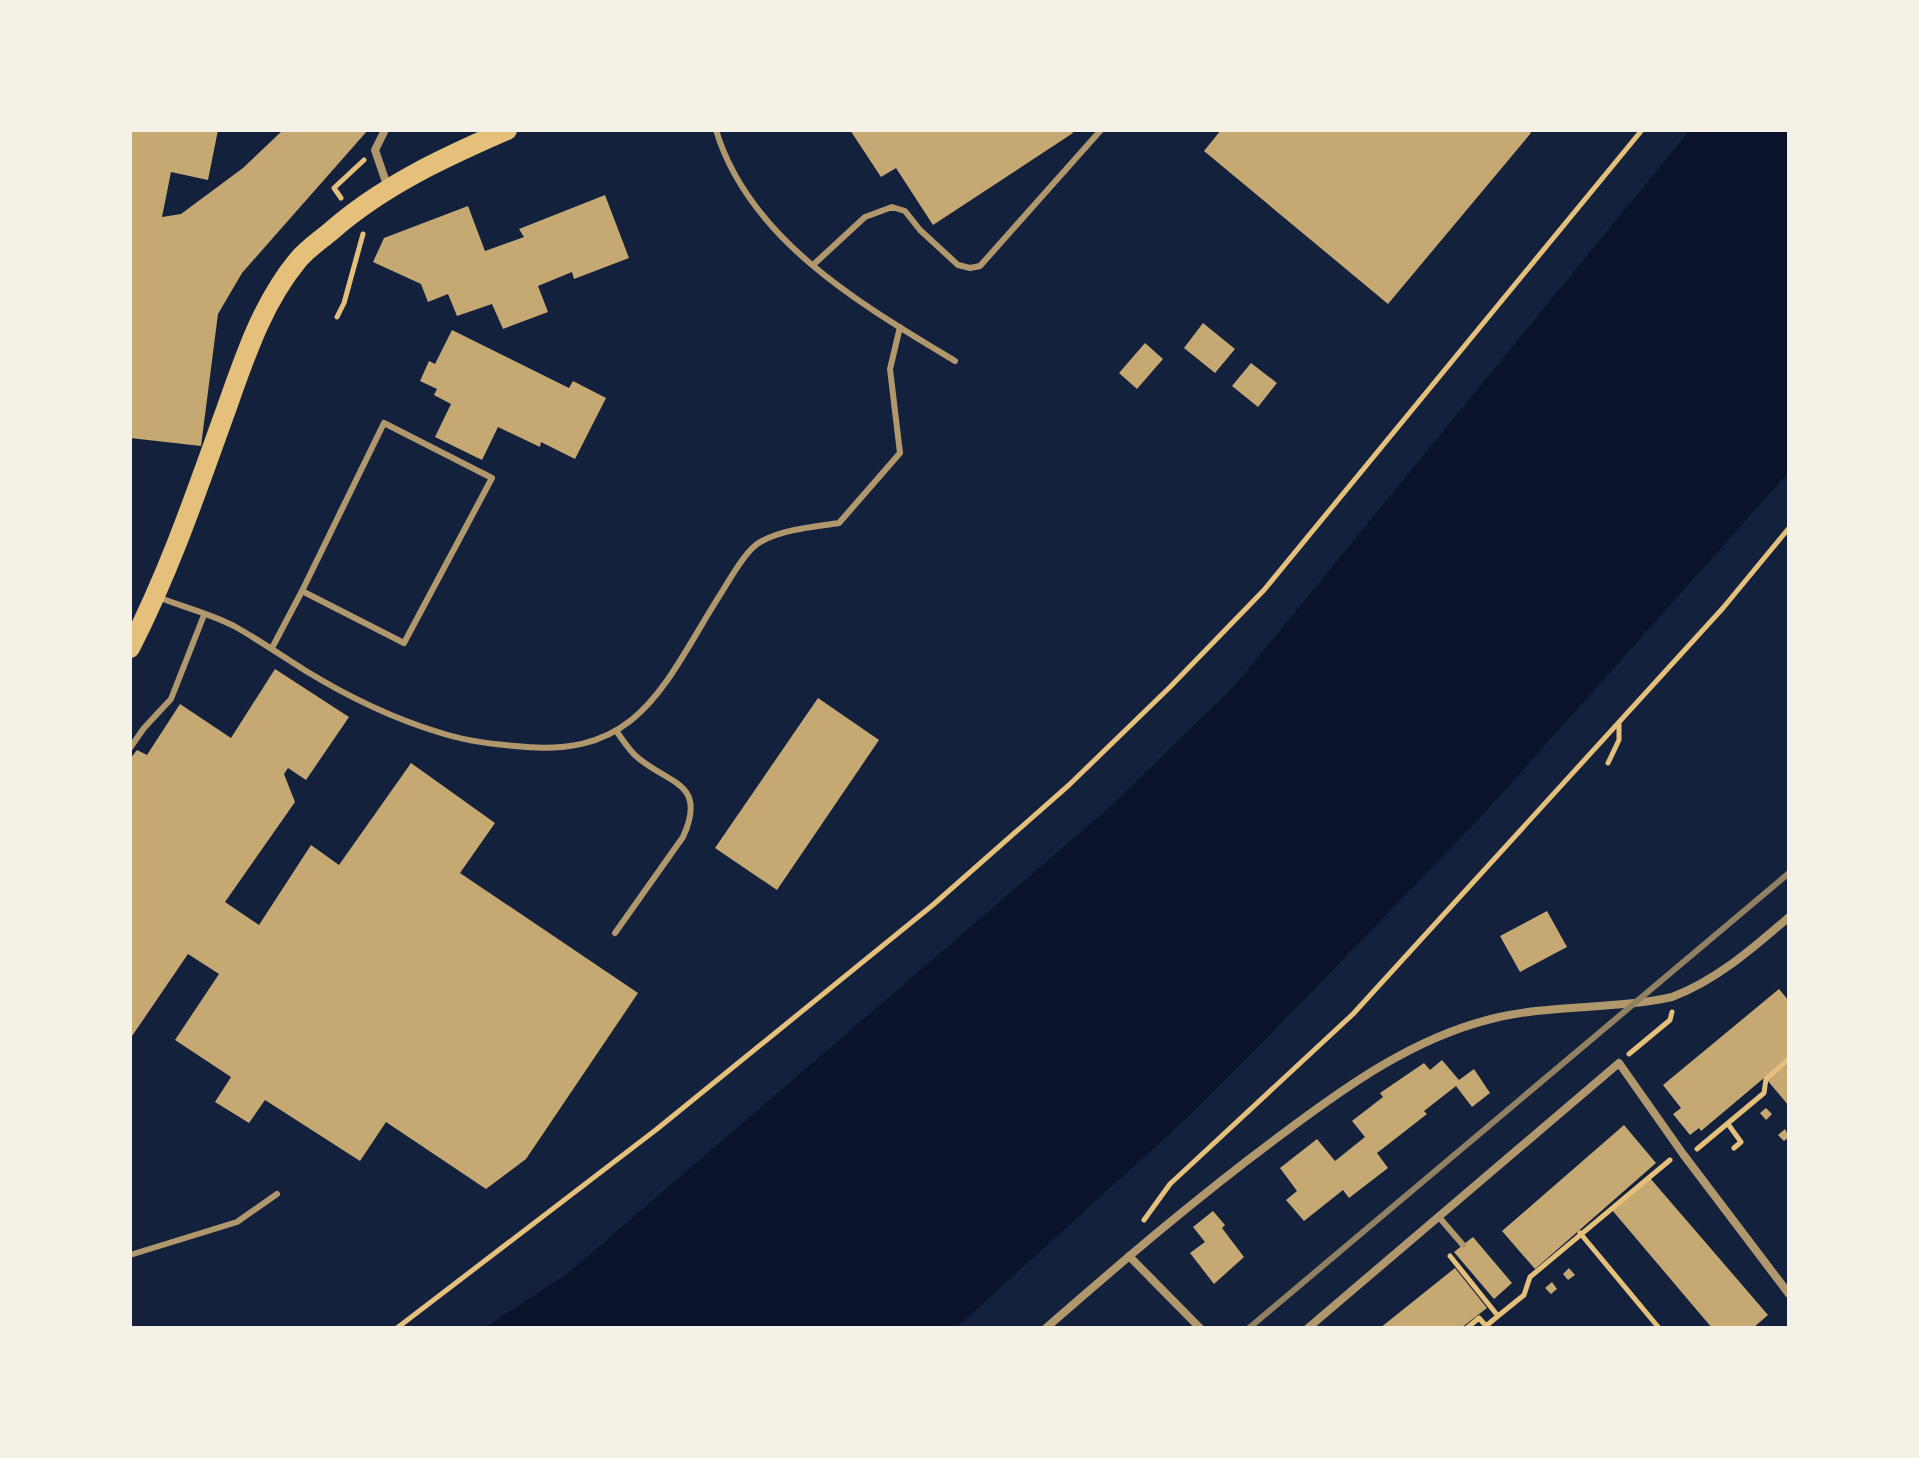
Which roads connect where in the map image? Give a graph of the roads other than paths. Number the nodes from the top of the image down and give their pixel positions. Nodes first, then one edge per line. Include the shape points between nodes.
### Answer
1 (385, 130) edge
2 (507, 130) edge
3 (716, 130) edge
4 (1101, 130) edge
5 (388, 188) junction
6 (813, 265) junction
7 (900, 327) junction
8 (955, 361) dead end
9 (302, 591) junction
10 (157, 596) junction
11 (204, 615) junction
12 (130, 648) edge
13 (272, 648) junction
14 (617, 732) junction
15 (130, 748) edge
16 (1789, 917) edge
17 (615, 933) dead end
18 (277, 1194) dead end
19 (1438, 1216) junction
20 (1463, 1245) dead end
21 (130, 1255) edge
22 (1129, 1256) junction
23 (1789, 1294) edge
24 (1046, 1328) edge
25 (1200, 1328) edge
26 (1308, 1328) edge

1 - 5 street via 375,150
2 - 5 main road
3 - 6 lane via 730,166 764,218
4 - 6 lane via 980,266 958,265 905,211 892,207 865,217
5 - 10 main road via 300,258 272,295
6 - 7 lane
7 - 8 lane
7 - 14 lane via 890,369 900,453 839,523 759,542 660,691
9 - 9 lane via 404,643 492,478 384,423
9 - 13 lane
10 - 11 lane
10 - 12 main road
11 - 13 lane
11 - 15 lane via 171,699
13 - 14 lane via 379,711 440,733 547,750 591,743
14 - 17 lane via 637,757 685,790 691,819
16 - 22 street via 1716,976 1672,997 1493,1018 1404,1052 1222,1178
18 - 21 lane via 237,1222
19 - 20 lane
19 - 23 street via 1619,1063
19 - 26 street
22 - 24 street
22 - 25 street

